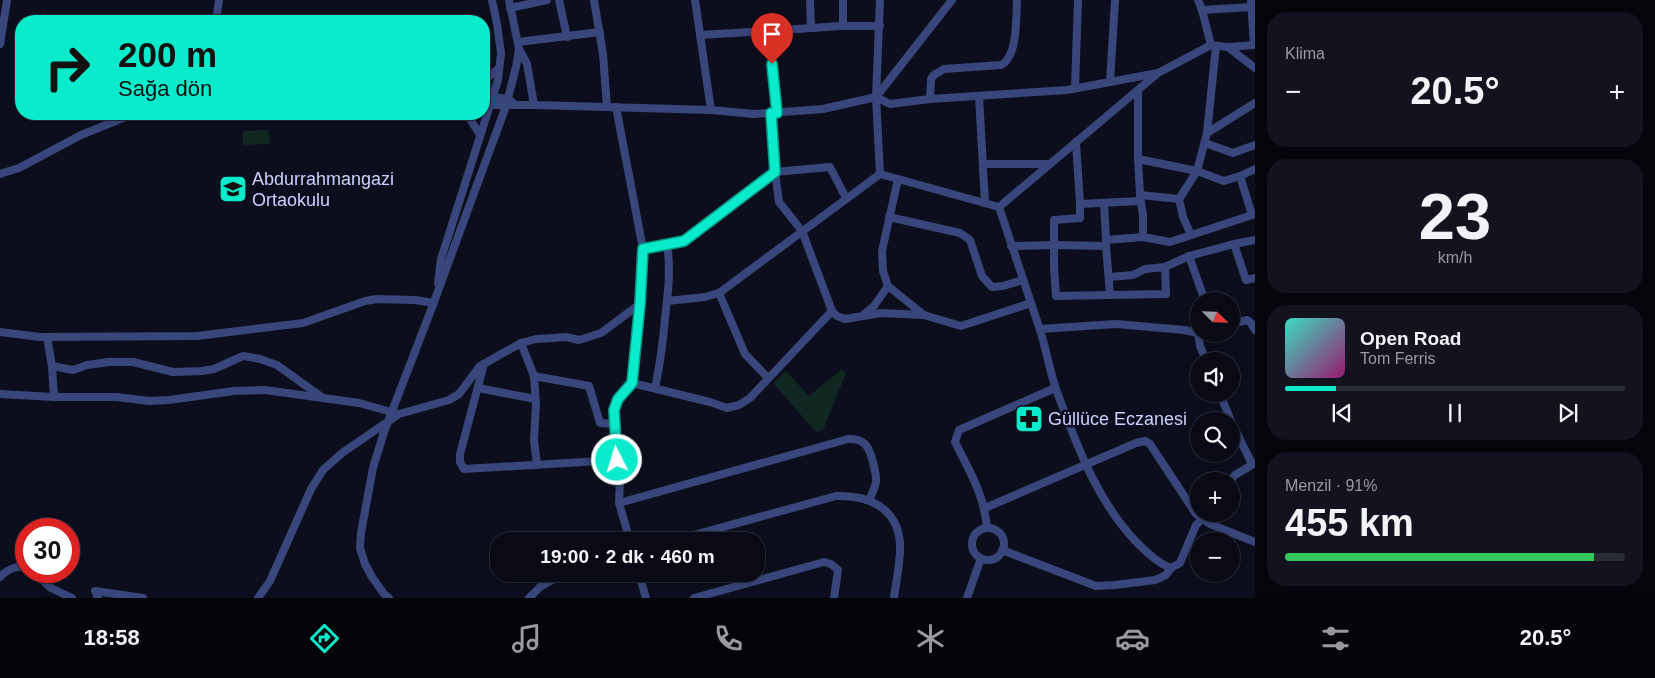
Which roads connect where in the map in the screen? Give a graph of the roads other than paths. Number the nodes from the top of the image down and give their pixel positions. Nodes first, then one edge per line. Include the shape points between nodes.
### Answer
1 (7, 0) edge
2 (219, 0) edge
3 (492, 0) edge
4 (547, 0) edge
5 (559, 0) edge
6 (594, 0) edge
7 (695, 0) edge
8 (810, 0) edge
9 (843, 0) edge
10 (880, 0) edge
11 (952, 0) edge
12 (1017, 0) edge
13 (1078, 0) edge
14 (1116, 0) edge
15 (1198, 0) edge
16 (510, 4) edge
17 (1252, 4) edge
18 (1202, 10) junction
19 (217, 15) edge
20 (843, 26) junction
21 (880, 26) junction
22 (811, 28) junction
23 (768, 31) junction
24 (600, 32) junction
25 (700, 35) junction
26 (567, 36) junction
27 (0, 44) edge
28 (1254, 45) edge
29 (518, 46) junction
30 (1214, 46) junction
31 (1228, 47) junction
32 (499, 68) junction
33 (1255, 68) edge
34 (1158, 73) junction
35 (490, 76) edge
36 (1110, 82) junction
37 (1075, 88) junction
38 (1138, 90) junction
39 (493, 96) junction
40 (979, 96) junction
41 (876, 97) junction
42 (930, 99) junction
43 (490, 100) edge
44 (510, 103) junction
45 (1255, 103) edge
46 (490, 105) edge
47 (534, 105) junction
48 (611, 107) junction
49 (711, 110) junction
50 (774, 113) junction
51 (118, 120) edge
52 (471, 120) edge
53 (484, 120) edge
54 (1207, 134) junction
55 (480, 135) junction
56 (1076, 142) junction
57 (1205, 143) junction
58 (1255, 145) edge
59 (1138, 159) junction
60 (983, 164) junction
61 (1050, 164) junction
62 (1255, 169) edge
63 (1197, 171) junction
64 (775, 172) junction
65 (0, 174) edge
66 (880, 174) junction
67 (1240, 176) junction
68 (898, 179) junction
69 (846, 198) junction
70 (1140, 198) junction
71 (1179, 198) junction
72 (985, 203) junction
73 (1104, 203) junction
74 (1080, 204) junction
75 (1000, 207) junction
76 (1254, 214) edge
77 (889, 217) junction
78 (802, 231) junction
79 (1191, 235) junction
80 (1143, 237) junction
81 (1255, 240) edge
82 (1106, 243) junction
83 (667, 244) junction
84 (1234, 244) junction
85 (1054, 245) junction
86 (1011, 246) junction
87 (643, 249) junction
88 (1188, 256) junction
89 (1165, 267) junction
90 (1109, 276) junction
91 (1255, 278) edge
92 (1023, 280) junction
93 (888, 286) junction
94 (1202, 292) edge
95 (719, 293) junction
96 (1110, 295) junction
97 (435, 300) junction
98 (667, 301) junction
99 (1031, 303) junction
100 (640, 304) junction
101 (832, 311) junction
102 (924, 315) junction
103 (862, 316) junction
104 (1240, 322) edge
105 (1040, 329) junction
106 (1255, 330) edge
107 (1190, 331) edge
108 (0, 332) edge
109 (47, 337) junction
110 (522, 343) junction
111 (484, 364) junction
112 (52, 366) junction
113 (534, 376) junction
114 (768, 378) junction
115 (632, 383) junction
116 (478, 388) junction
117 (655, 388) junction
118 (1056, 388) junction
119 (0, 394) edge
120 (54, 397) junction
121 (325, 399) junction
122 (535, 399) junction
123 (396, 413) junction
124 (388, 421) junction
125 (615, 424) junction
126 (1240, 438) edge
127 (617, 460) junction
128 (1086, 464) junction
129 (1254, 464) edge
130 (537, 465) junction
131 (1240, 473) edge
132 (869, 500) junction
133 (619, 504) junction
134 (1190, 505) edge
135 (985, 508) junction
136 (1199, 522) edge
137 (1214, 522) edge
138 (987, 528) junction
139 (627, 532) edge
140 (705, 532) edge
141 (1255, 542) edge
142 (1002, 550) junction
143 (981, 558) junction
144 (15, 566) edge
145 (1171, 568) junction
146 (0, 577) edge
147 (548, 582) edge
148 (641, 582) edge
149 (46, 583) edge
150 (72, 598) edge
151 (98, 598) edge
152 (143, 598) edge
153 (258, 598) edge
154 (389, 598) edge
155 (530, 598) edge
156 (646, 598) edge
157 (694, 598) edge
158 (834, 598) edge
159 (894, 598) edge
160 (967, 598) edge

1 - 27 street
2 - 19 street
3 - 32 street via 501,53
4 - 16 street
5 - 26 street
6 - 24 street
7 - 25 street
8 - 22 street
9 - 20 street
10 - 21 street
11 - 41 street
12 - 42 street via 1013,47 1008,61 1001,65 938,71 931,79
13 - 37 street
14 - 36 street
15 - 18 street
16 - 29 street
17 - 18 street
17 - 28 street
18 - 30 street
20 - 21 street
20 - 22 street
21 - 41 street
22 - 23 street
23 - 25 street
23 - 50 street
24 - 26 street
24 - 48 street
25 - 49 street
26 - 29 street
28 - 31 street
29 - 44 street
29 - 47 street via 528,64
30 - 31 street
30 - 34 street
30 - 54 street
31 - 33 street
32 - 35 street
32 - 39 street
34 - 36 street
34 - 38 street
36 - 37 street
37 - 40 street
38 - 56 street
38 - 59 street
39 - 43 street
39 - 44 street
40 - 42 street
40 - 60 street
41 - 42 street via 890,104
41 - 50 street via 823,109
41 - 66 street
44 - 46 street
44 - 47 street
44 - 97 street
45 - 54 street
47 - 48 street
48 - 49 street
48 - 87 street
49 - 50 street
50 - 64 street
51 - 65 street
52 - 55 street
53 - 55 street
54 - 57 street
55 - 97 street via 441,259
56 - 61 street
56 - 74 street
57 - 58 street via 1233,153
57 - 63 street
59 - 63 street
59 - 70 street
60 - 61 street
60 - 72 street
61 - 75 street
62 - 67 street
63 - 67 street via 1224,181
63 - 71 street
64 - 69 street via 830,167
64 - 78 street via 780,202
64 - 83 street via 684,241
66 - 68 street
66 - 69 street
67 - 76 street
68 - 72 street
68 - 77 street
69 - 78 street
70 - 71 street
70 - 73 street
70 - 80 street
71 - 79 street via 1182,217
72 - 75 street
73 - 74 street
73 - 82 street
74 - 85 street via 1080,218 1054,220
75 - 86 street
76 - 79 street
77 - 92 street via 960,233 970,240 982,276 992,287
77 - 93 street via 882,251
78 - 95 street
78 - 101 street
79 - 80 street via 1170,242
80 - 82 street
81 - 84 street
82 - 85 street
82 - 90 street
83 - 87 street
83 - 98 street
84 - 88 street
84 - 91 street via 1246,280
85 - 86 street
85 - 96 street via 1056,296
86 - 92 street
87 - 100 street
88 - 89 street
88 - 94 street
89 - 90 street via 1145,269 1133,275
89 - 96 street via 1166,294
90 - 96 street
92 - 99 street
93 - 102 street
93 - 103 street
95 - 98 street
95 - 114 street via 745,354
97 - 109 street via 377,299 303,322 197,336
97 - 123 street
98 - 117 street
99 - 102 street via 961,326
99 - 105 street
100 - 110 street via 601,333 578,340 566,337
100 - 115 street
101 - 103 street via 846,319
101 - 114 street
102 - 103 street via 881,313
104 - 106 street via 1247,320
105 - 107 street via 1116,324
105 - 118 street
108 - 109 street
109 - 112 street
110 - 111 street
110 - 113 street
111 - 116 street
111 - 123 street via 459,394 449,400
112 - 120 street
112 - 121 street via 73,370 87,365 132,362 173,372 202,371 243,356 277,365
113 - 122 street
113 - 125 street via 589,386 600,423
114 - 117 street via 750,398 727,408
115 - 117 street
115 - 125 street via 618,399 614,410
116 - 122 street
116 - 130 street via 460,454 461,466 468,470
118 - 128 street
118 - 135 street via 959,430 955,442
119 - 120 street
120 - 121 street via 117,397 149,401 265,390
121 - 123 street via 359,403
122 - 130 street
123 - 124 street
124 - 153 street via 323,470 311,489 270,581
124 - 154 street via 373,468 360,548 372,577
125 - 127 street
126 - 129 street
127 - 130 street
127 - 133 street
128 - 134 street via 1141,441 1147,442
128 - 135 street
128 - 145 street via 1122,526 1150,555
129 - 131 street
132 - 133 street via 876,474 869,447 854,438
132 - 140 street via 854,495 836,496
132 - 159 street via 886,510 896,525 900,544
133 - 139 street
135 - 138 street
136 - 145 street via 1180,563
137 - 141 street
138 - 142 street via 1000,533
138 - 143 street via 977,532 972,541 973,551
142 - 143 street via 991,559
142 - 145 street via 1096,586 1155,580 1166,575
143 - 160 street
144 - 146 street
147 - 155 street
148 - 156 street
149 - 150 street
151 - 152 street via 95,591
157 - 158 street via 824,562 838,570

